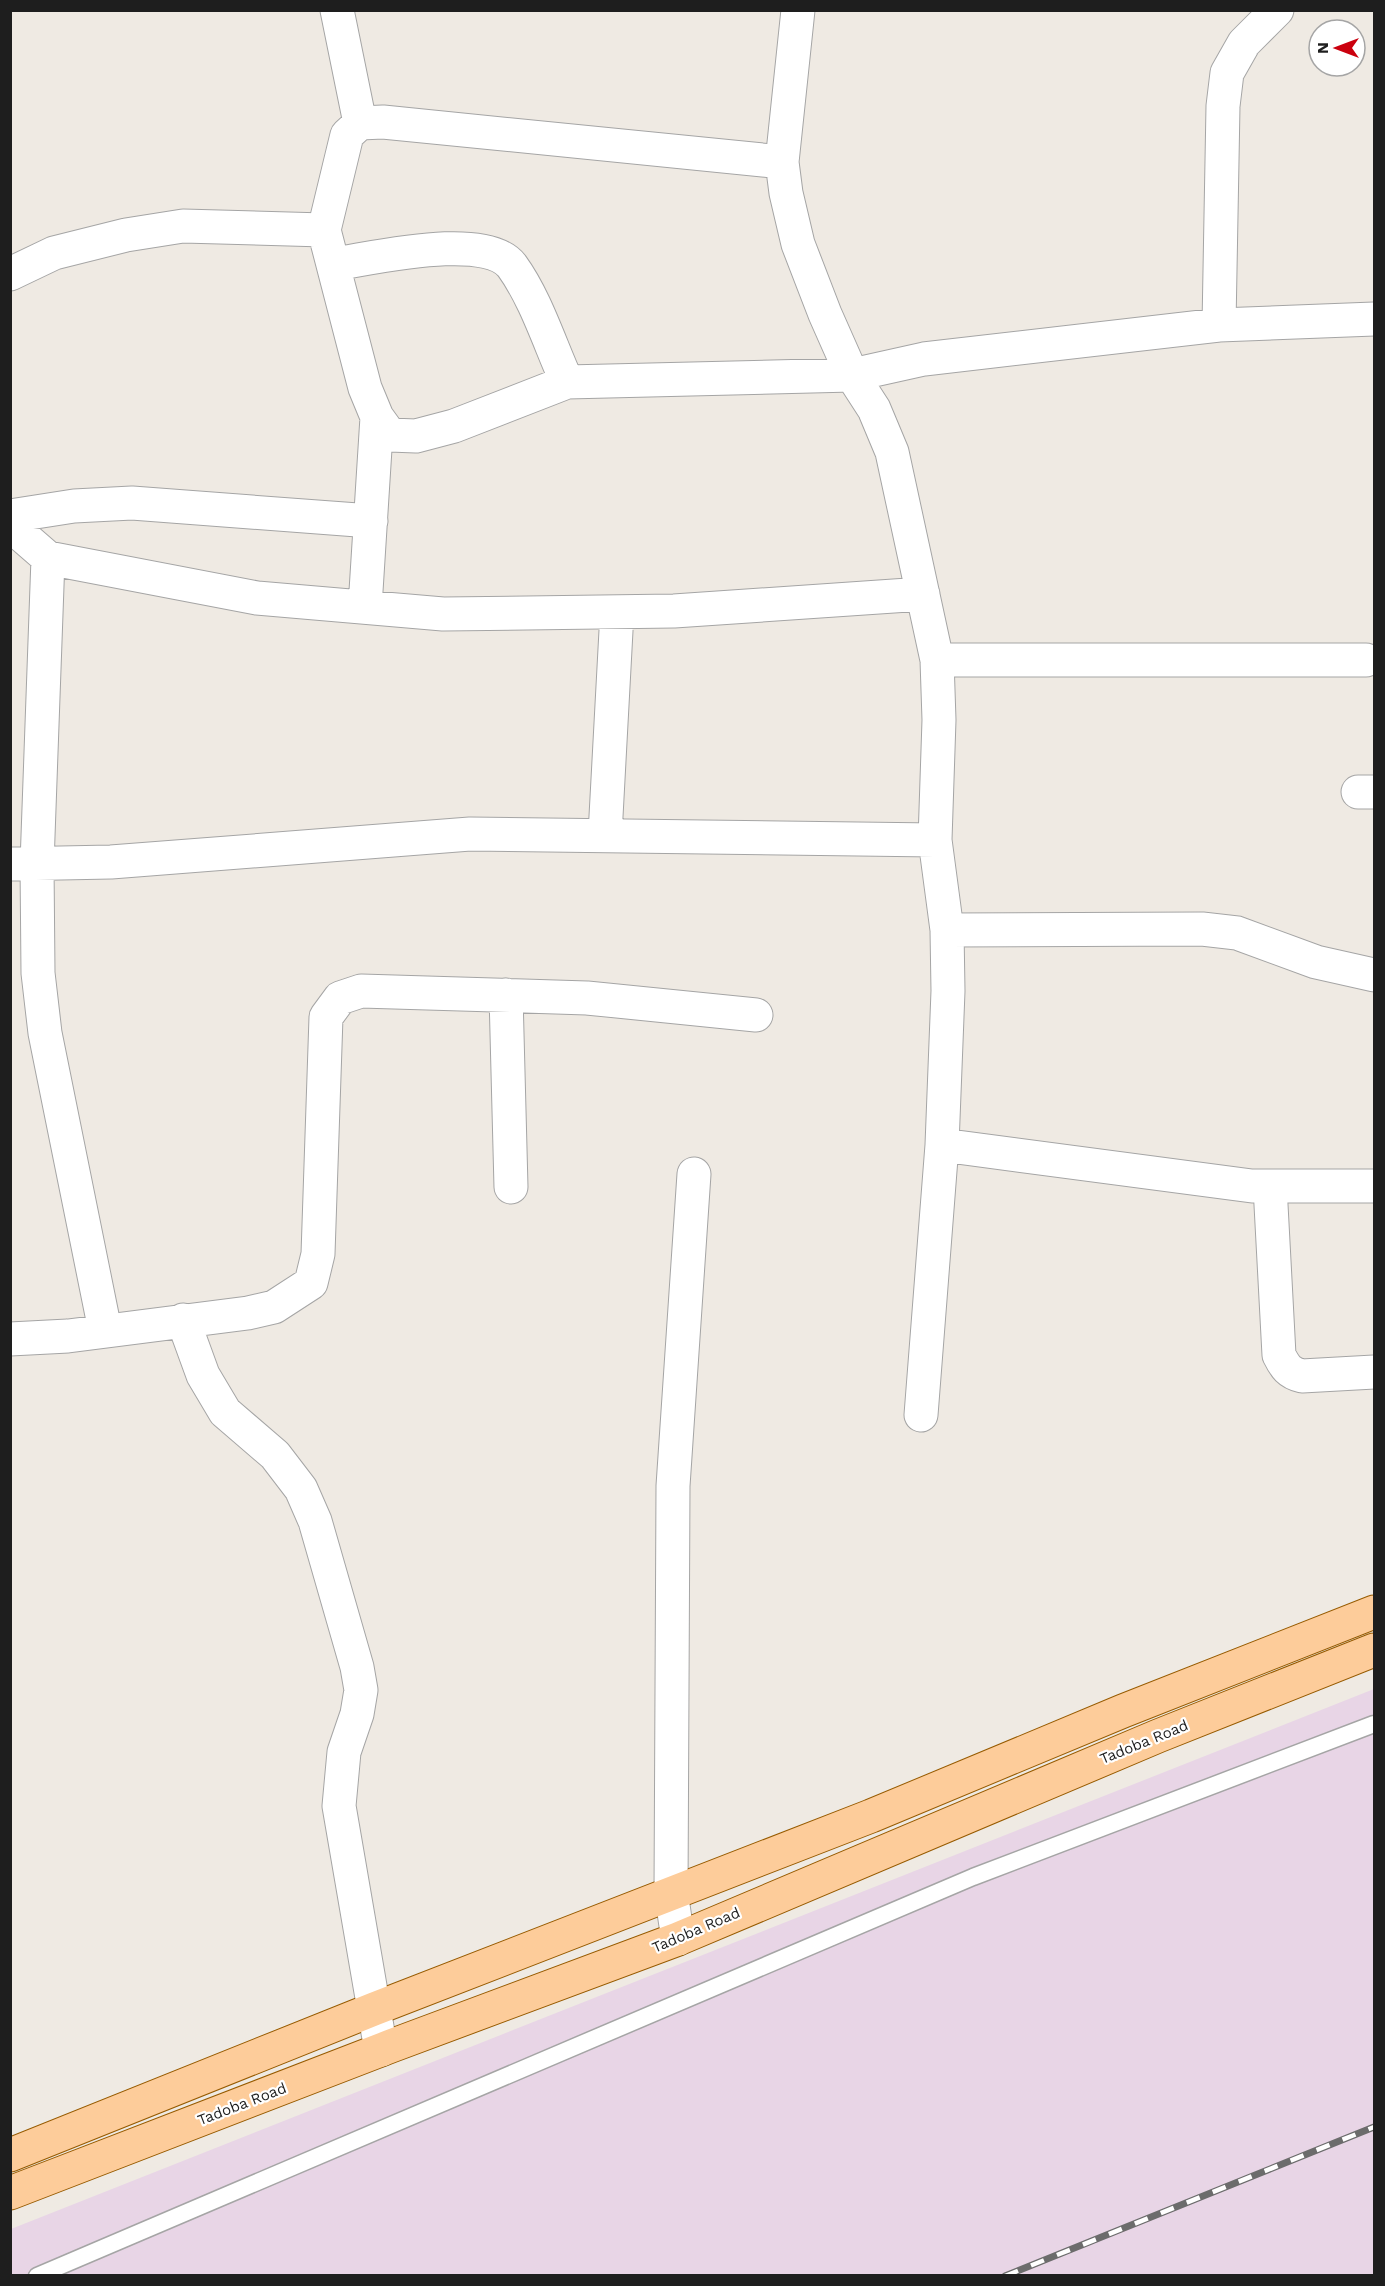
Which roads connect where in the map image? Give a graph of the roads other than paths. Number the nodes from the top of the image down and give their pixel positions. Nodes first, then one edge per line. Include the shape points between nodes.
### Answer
1 (337, 10) edge
2 (798, 10) edge
3 (1277, 10) edge
4 (360, 123) junction
5 (782, 162) junction
6 (324, 230) junction
7 (334, 264) junction
8 (10, 274) edge
9 (1374, 319) edge
10 (1219, 325) junction
11 (852, 375) junction
12 (567, 382) junction
13 (377, 417) junction
14 (10, 516) edge
15 (370, 521) junction
16 (10, 525) edge
17 (48, 558) junction
18 (922, 594) junction
19 (365, 607) junction
20 (617, 612) junction
21 (937, 660) junction
22 (1366, 660) dead end
23 (605, 835) junction
24 (935, 840) junction
25 (24, 864) edge
26 (947, 930) junction
27 (1374, 975) edge
28 (506, 995) junction
29 (756, 1015) dead end
30 (942, 1145) junction
31 (694, 1174) dead end
32 (1270, 1186) junction
33 (1374, 1186) edge
34 (511, 1187) dead end
35 (183, 1320) junction
36 (105, 1330) junction
37 (10, 1339) edge
38 (1374, 1372) edge
39 (921, 1415) dead end
40 (1374, 1612) edge
41 (1374, 1650) edge
42 (1374, 1724) edge
43 (671, 1892) junction
44 (678, 1940) junction
45 (374, 2009) junction
46 (381, 2050) junction
47 (10, 2155) edge
48 (10, 2193) edge
49 (37, 2276) edge

1 - 4 street
2 - 5 street
3 - 10 street via 1244,43 1227,73
4 - 5 street via 383,122
4 - 6 street via 346,135
5 - 11 street via 798,244
6 - 7 street
6 - 8 street via 183,226 54,253
7 - 12 street via 438,248 470,248 492,254 511,264
7 - 13 street via 365,387
9 - 10 street
10 - 11 street via 924,359
11 - 12 street
11 - 18 street via 874,409 892,452
12 - 13 street via 454,426 416,436 390,435
13 - 15 street
14 - 15 street via 83,505 132,503
15 - 19 street
16 - 17 street
17 - 19 street via 257,598
17 - 25 street
18 - 20 street
18 - 21 street
19 - 20 street via 443,614
20 - 23 street
21 - 22 street
21 - 24 street
23 - 24 street
23 - 25 street via 470,834 111,862
24 - 26 street
25 - 36 street via 45,1033
26 - 27 street via 1202,929 1237,933 1316,962
26 - 30 street
28 - 29 street via 586,998
28 - 34 street
28 - 35 street via 361,991 340,998 326,1017 318,1254 311,1283 274,1307
30 - 32 street
30 - 39 street
31 - 43 street via 673,1486
32 - 33 street
32 - 38 street via 1280,1355 1286,1367 1302,1376
35 - 36 street
35 - 45 street via 202,1375 225,1412 275,1455 301,1489 315,1521 357,1667 361,1690 344,1752 339,1806
36 - 37 street
40 - 43 main road via 872,1816
41 - 44 main road, Tadoba Road via 1158,1736
42 - 49 lane via 973,1877
43 - 44 street
43 - 45 main road
44 - 46 main road, Tadoba Road
45 - 46 street
45 - 47 main road
46 - 48 main road, Tadoba Road

